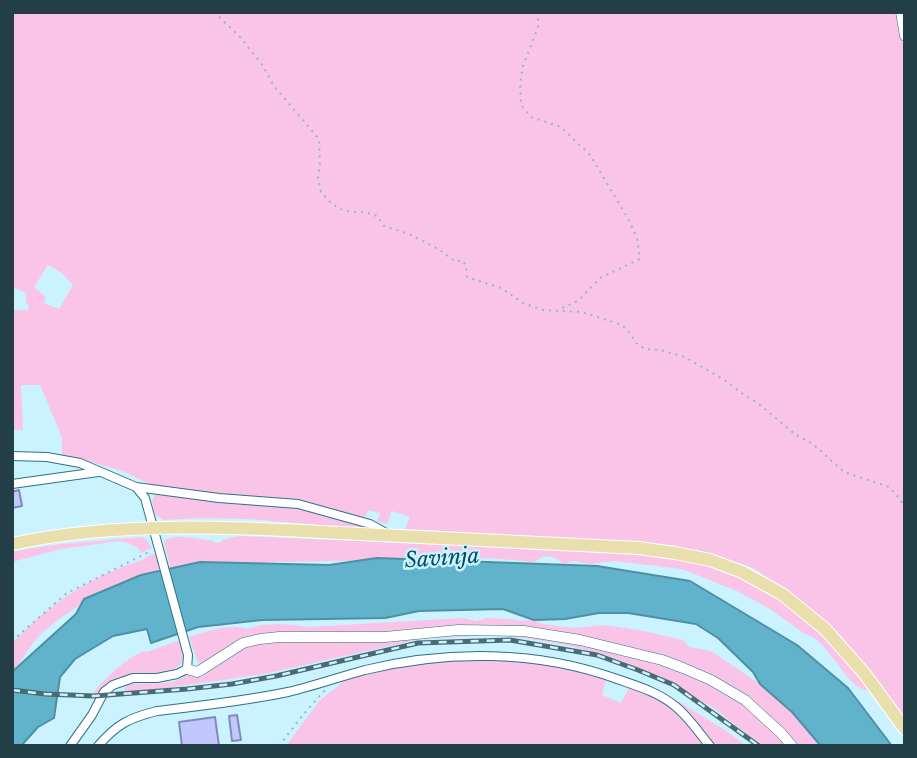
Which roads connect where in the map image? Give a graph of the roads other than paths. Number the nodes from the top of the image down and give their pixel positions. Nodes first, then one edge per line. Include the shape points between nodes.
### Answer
1 (901, 12) edge
2 (905, 36) edge
3 (12, 456) edge
4 (101, 471) junction
5 (12, 484) edge
6 (136, 487) junction
7 (153, 529) junction
8 (390, 535) junction
9 (12, 544) edge
10 (187, 669) junction
11 (905, 729) edge
12 (70, 746) edge
13 (98, 746) edge
14 (710, 746) edge
15 (792, 746) edge

1 - 2 street
3 - 4 street via 47,457
4 - 5 street
4 - 6 street
6 - 7 street via 145,498
6 - 8 street via 298,504 370,524
7 - 8 main road via 253,528
7 - 9 main road
7 - 10 street via 188,655
8 - 11 main road via 639,548 710,560 742,572 782,594 825,629
10 - 12 street via 113,685
10 - 15 street via 197,672 243,643 260,639 524,631 662,660 711,680 745,701
13 - 14 street via 113,729 156,711 289,692 365,670 467,655 527,658 601,674 653,692 675,706

